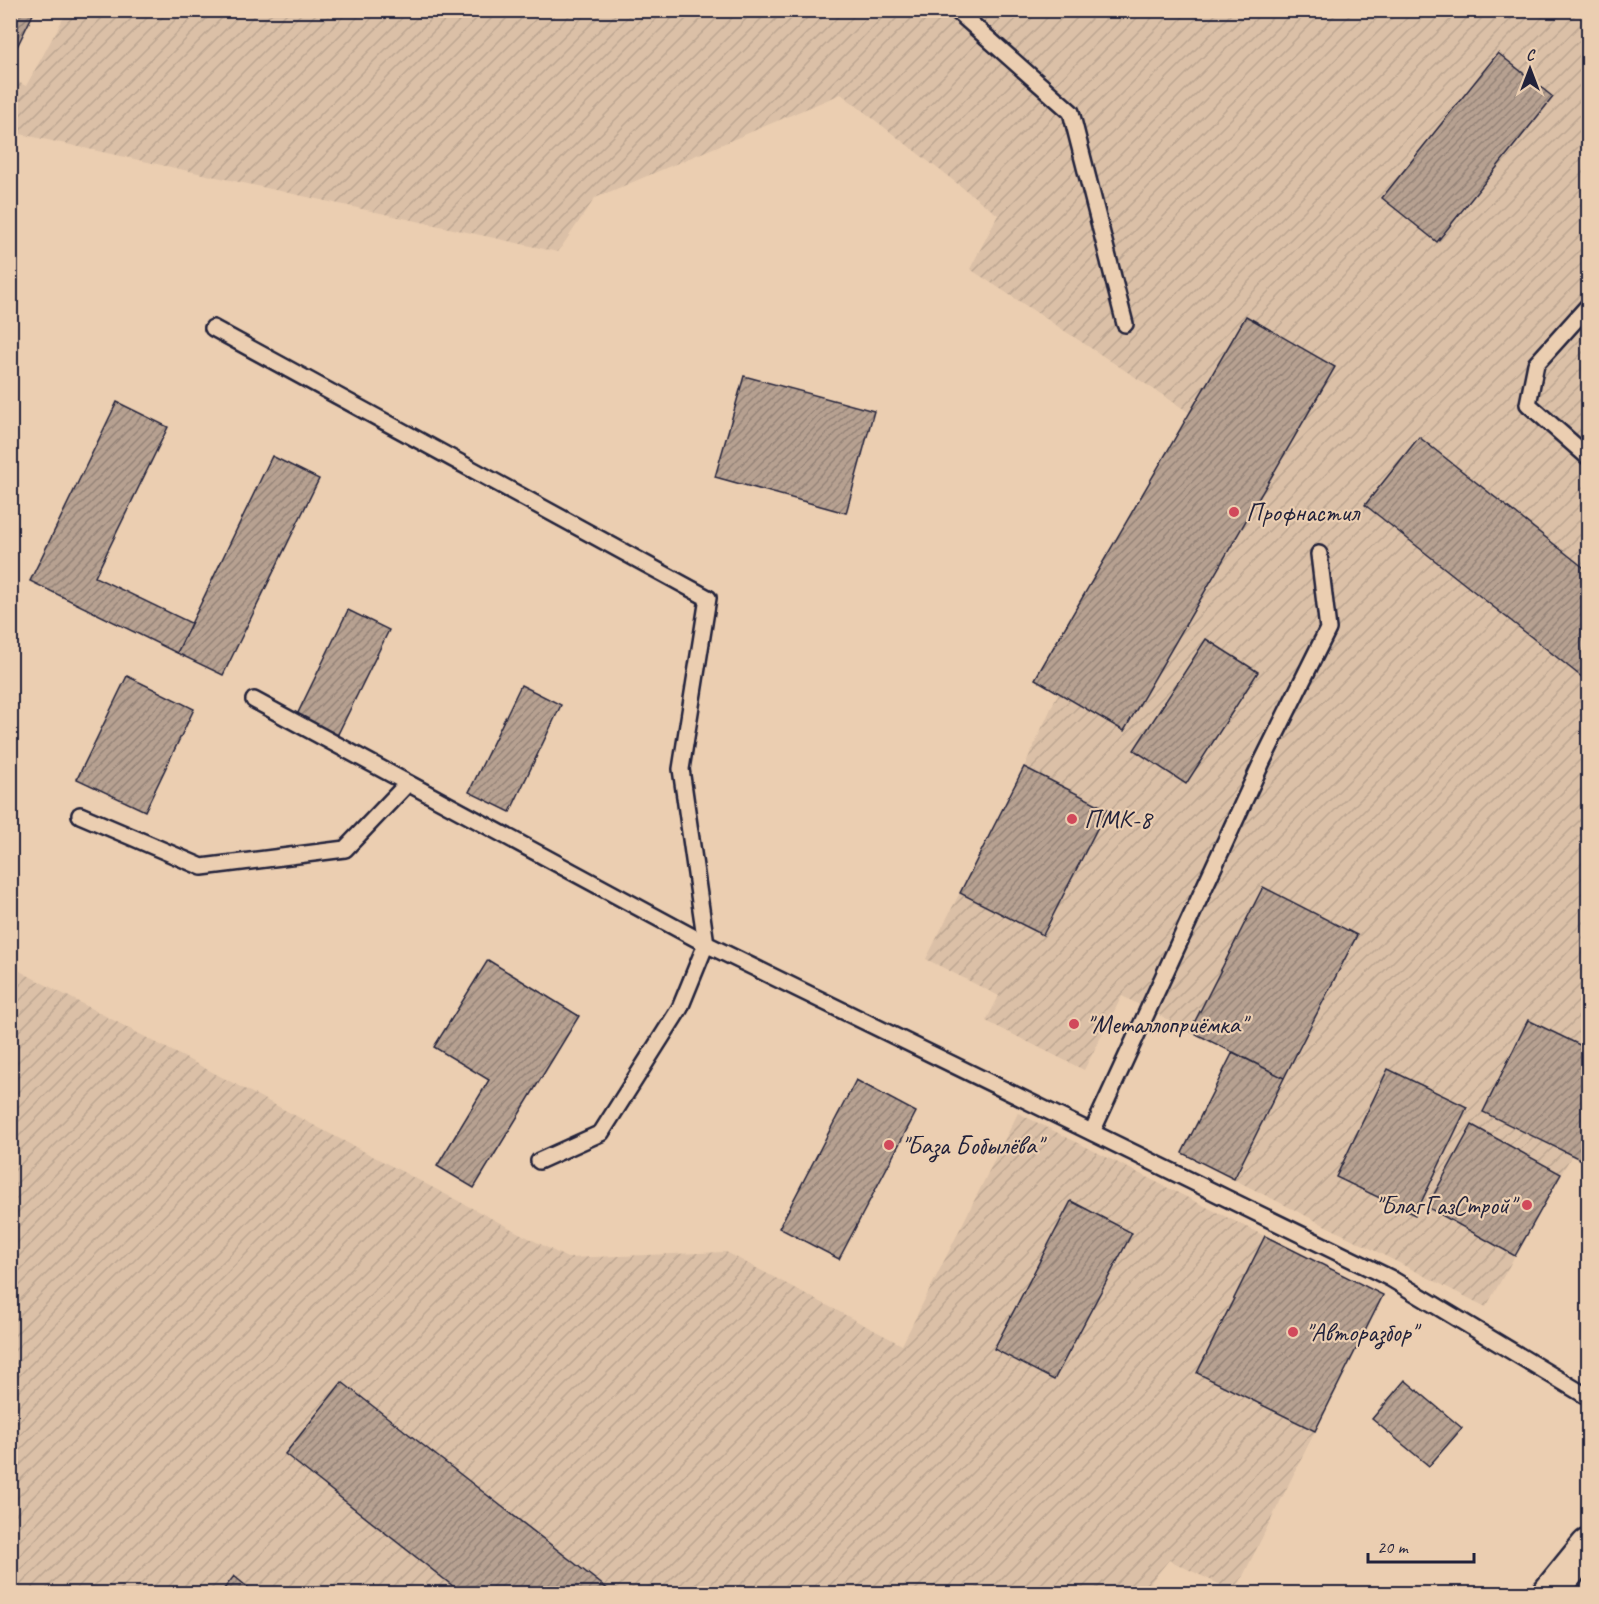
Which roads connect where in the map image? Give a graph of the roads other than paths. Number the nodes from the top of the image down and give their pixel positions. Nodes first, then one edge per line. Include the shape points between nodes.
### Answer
1 (957, 10) edge
2 (1588, 306) edge
3 (1125, 324) dead end
4 (213, 328) dead end
5 (1588, 458) edge
6 (1319, 554) dead end
7 (254, 700) dead end
8 (408, 783) junction
9 (80, 815) dead end
10 (706, 944) junction
11 (1092, 1132) junction
12 (539, 1161) dead end
13 (1588, 1397) edge
14 (1588, 1546) edge
15 (1549, 1593) edge

1 - 3 lane via 1071,112
2 - 5 lane via 1536,364 1528,404
4 - 10 lane via 708,598 681,769
6 - 11 lane via 1328,629 1261,764
7 - 8 lane
8 - 9 lane via 345,849 202,867
8 - 10 lane
10 - 11 lane
10 - 12 lane via 680,1008 602,1133
11 - 13 lane via 1390,1278
14 - 15 main road

